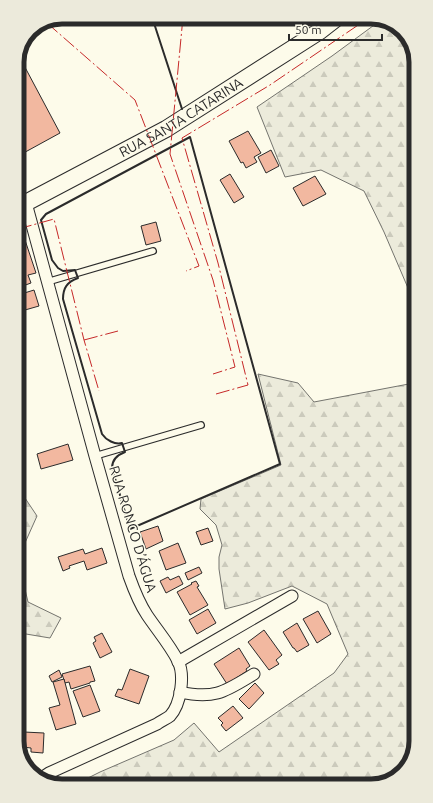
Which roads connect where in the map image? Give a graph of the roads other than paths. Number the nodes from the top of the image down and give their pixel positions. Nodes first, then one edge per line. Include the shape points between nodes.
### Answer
1 (329, 24) edge
2 (24, 204) edge
3 (24, 211) edge
4 (153, 251) dead end
5 (47, 282) junction
6 (201, 425) dead end
7 (95, 456) junction
8 (292, 596) dead end
9 (178, 662) junction
10 (254, 674) dead end
11 (180, 692) junction
12 (46, 775) edge

1 - 2 street, RUA SANTA CATARINA via 166,129
3 - 5 street, RUA RONCO D’ÁGUA
4 - 5 lane
5 - 7 street, RUA RONCO D’ÁGUA
6 - 7 lane
7 - 9 street, RUA RONCO D’ÁGUA via 136,595
8 - 9 street
9 - 11 street, RUA RONCO D’ÁGUA
10 - 11 street via 214,695 197,696
11 - 12 street, RUA RONCO D’ÁGUA via 177,706 169,716 157,724

